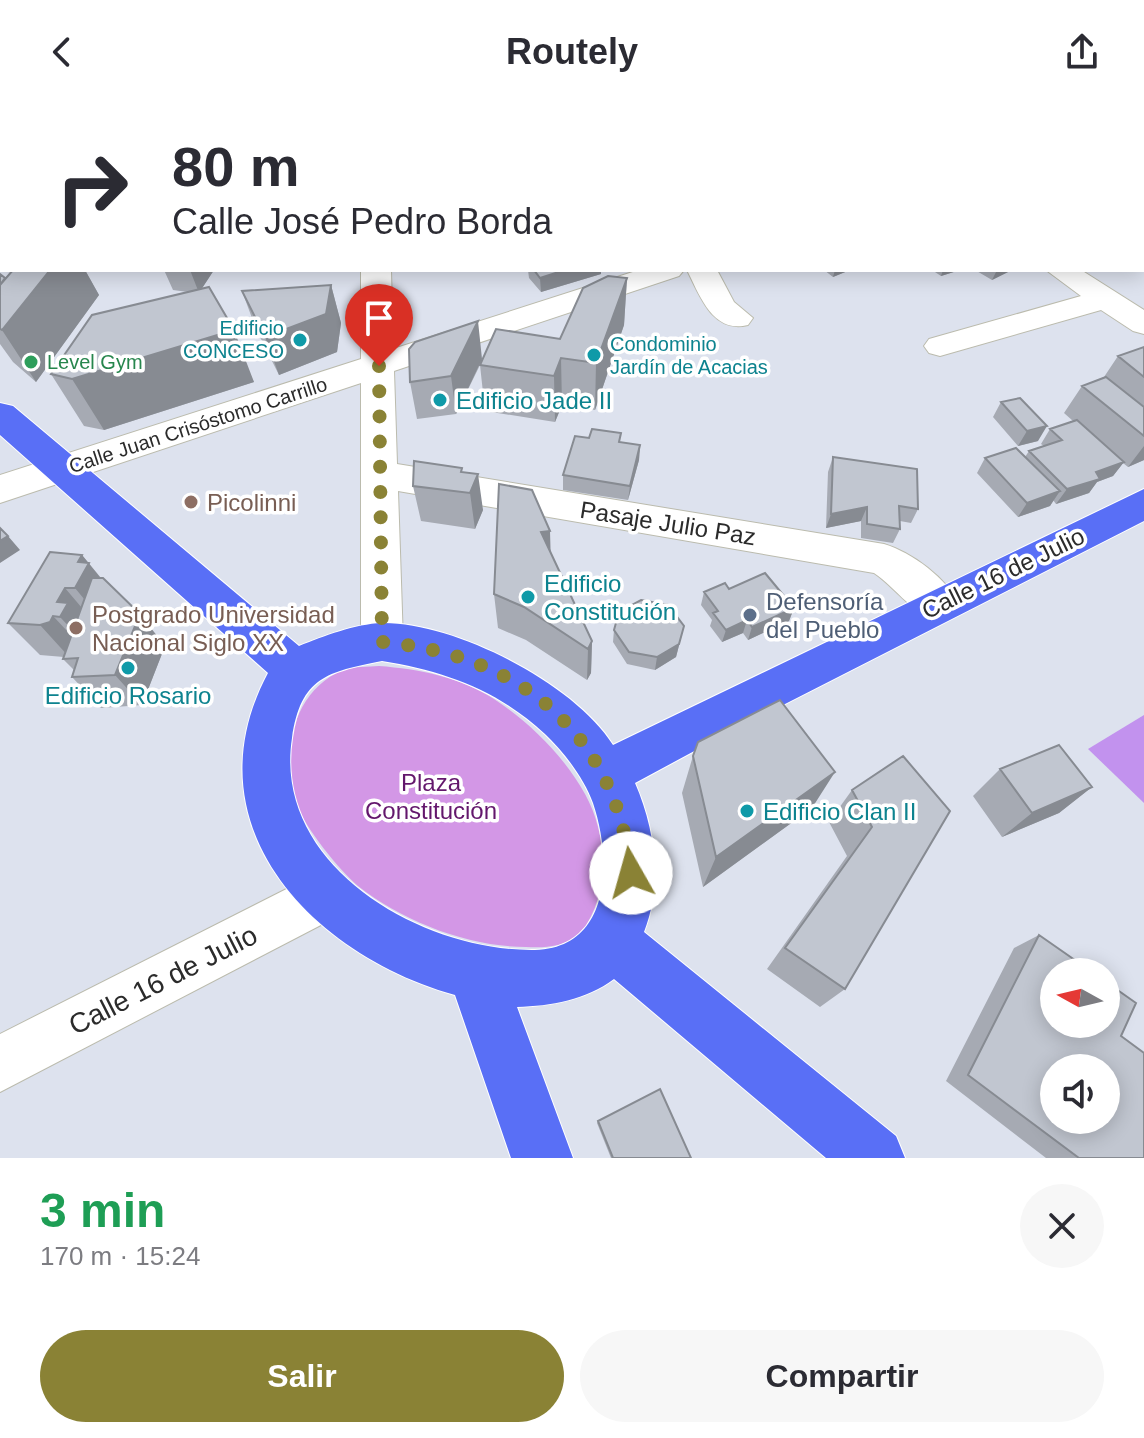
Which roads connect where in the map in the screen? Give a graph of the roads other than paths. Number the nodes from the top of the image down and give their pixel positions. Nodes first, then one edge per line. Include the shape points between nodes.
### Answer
1 (376, 272) edge
2 (663, 272) edge
3 (703, 272) edge
4 (1064, 272) edge
5 (1106, 299) junction
6 (737, 318) dead end
7 (1144, 324) edge
8 (940, 346) dead end
9 (379, 366) junction
10 (0, 415) edge
11 (63, 468) junction
12 (381, 475) junction
13 (0, 489) edge
14 (1144, 504) edge
15 (939, 605) junction
16 (382, 642) junction
17 (296, 670) junction
18 (605, 774) junction
19 (326, 895) junction
20 (612, 941) junction
21 (476, 973) junction
22 (0, 1064) edge
23 (542, 1158) edge
24 (874, 1158) edge

1 - 9 street
2 - 9 street, Calle Juan Crisóstomo Carrillo
3 - 6 street via 722,308
4 - 5 street
5 - 7 street
5 - 8 street
9 - 11 street, Calle Juan Crisóstomo Carrillo
9 - 12 street
10 - 11 main road
11 - 13 street, Calle Juan Crisóstomo Carrillo
11 - 17 main road
12 - 15 street, Pasaje Julio Paz via 884,559
12 - 16 street
14 - 15 main road, Calle 16 de Julio
15 - 18 main road, Calle 16 de Julio
16 - 17 main road via 334,652
16 - 18 main road via 455,655 513,682 561,718
17 - 19 main road via 276,703 263,750 270,804 292,852
18 - 20 main road via 627,836 631,873
19 - 21 main road via 407,948
19 - 22 street, Calle 16 de Julio
20 - 21 main road via 597,960 543,979
20 - 24 main road
21 - 23 main road

